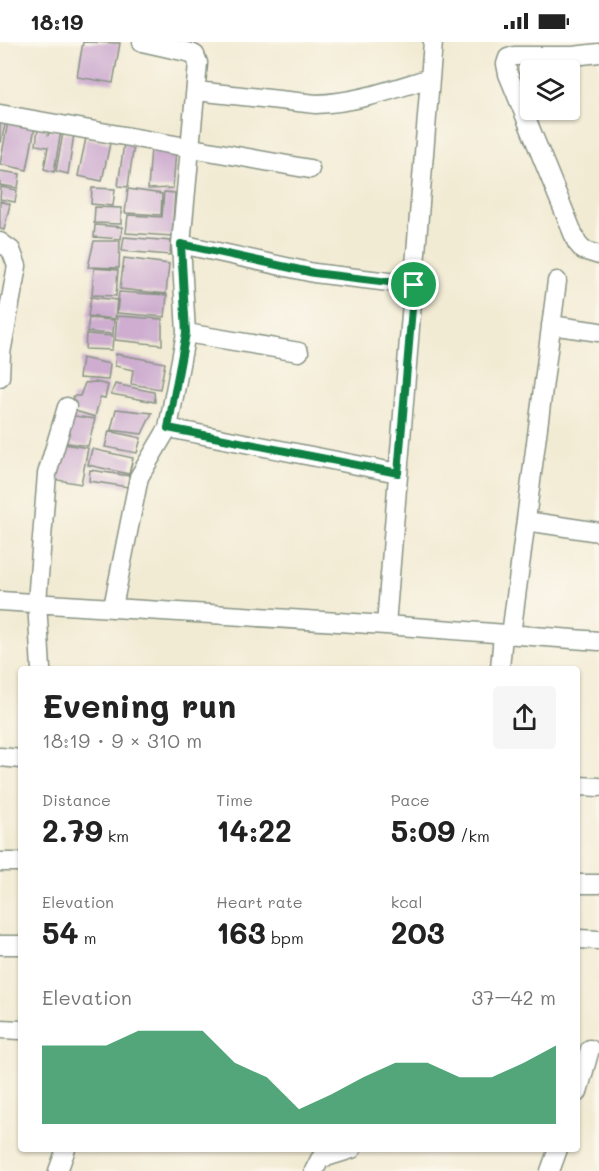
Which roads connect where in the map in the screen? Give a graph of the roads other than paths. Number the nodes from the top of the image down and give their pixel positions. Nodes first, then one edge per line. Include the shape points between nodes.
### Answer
1 (142, 42) edge
2 (433, 42) edge
3 (599, 53) edge
4 (430, 78) junction
5 (196, 92) junction
6 (0, 114) edge
7 (191, 147) junction
8 (310, 169) dead end
9 (0, 242) edge
10 (181, 244) junction
11 (599, 255) edge
12 (557, 281) dead end
13 (414, 285) junction
14 (551, 325) junction
15 (599, 332) edge
16 (186, 333) junction
17 (299, 352) dead end
18 (1, 353) edge
19 (0, 377) edge
20 (67, 407) dead end
21 (168, 428) junction
22 (398, 473) junction
23 (526, 521) junction
24 (599, 532) edge
25 (0, 601) edge
26 (37, 602) junction
27 (113, 607) junction
28 (386, 625) junction
29 (507, 634) junction
30 (599, 641) edge
31 (41, 666) edge
32 (501, 666) edge
33 (0, 757) edge
34 (18, 759) edge
35 (580, 786) edge
36 (599, 787) edge
37 (0, 862) edge
38 (18, 862) edge
39 (580, 884) edge
40 (599, 884) edge
41 (580, 939) edge
42 (599, 940) edge
43 (0, 945) edge
44 (18, 945) edge
45 (0, 1029) edge
46 (18, 1030) edge
47 (589, 1050) edge
48 (580, 1084) edge
49 (65, 1152) edge
50 (342, 1152) edge
51 (557, 1152) edge
52 (316, 1160) edge
53 (58, 1171) edge
54 (550, 1171) edge

1 - 5 street via 195,55
2 - 4 street
3 - 11 street via 514,56 506,64 577,243 583,250
4 - 5 street via 335,104
4 - 13 street
5 - 7 street
6 - 7 street
7 - 8 street
7 - 10 street
9 - 18 street via 11,250 17,266
10 - 13 street via 314,273
10 - 16 street
12 - 14 street
13 - 22 street
14 - 15 street
14 - 23 street
16 - 17 street
16 - 21 street
18 - 19 street
20 - 26 street via 47,474
21 - 22 street
21 - 27 street via 140,477
22 - 28 street
23 - 24 street
23 - 29 street
25 - 26 street
26 - 27 street
26 - 31 street
27 - 28 street
28 - 29 street
29 - 30 street
29 - 32 street
33 - 34 street
35 - 36 street
37 - 38 street
39 - 40 street
41 - 42 street
43 - 44 street
45 - 46 street
47 - 48 street
49 - 53 street
50 - 52 street
51 - 54 street

